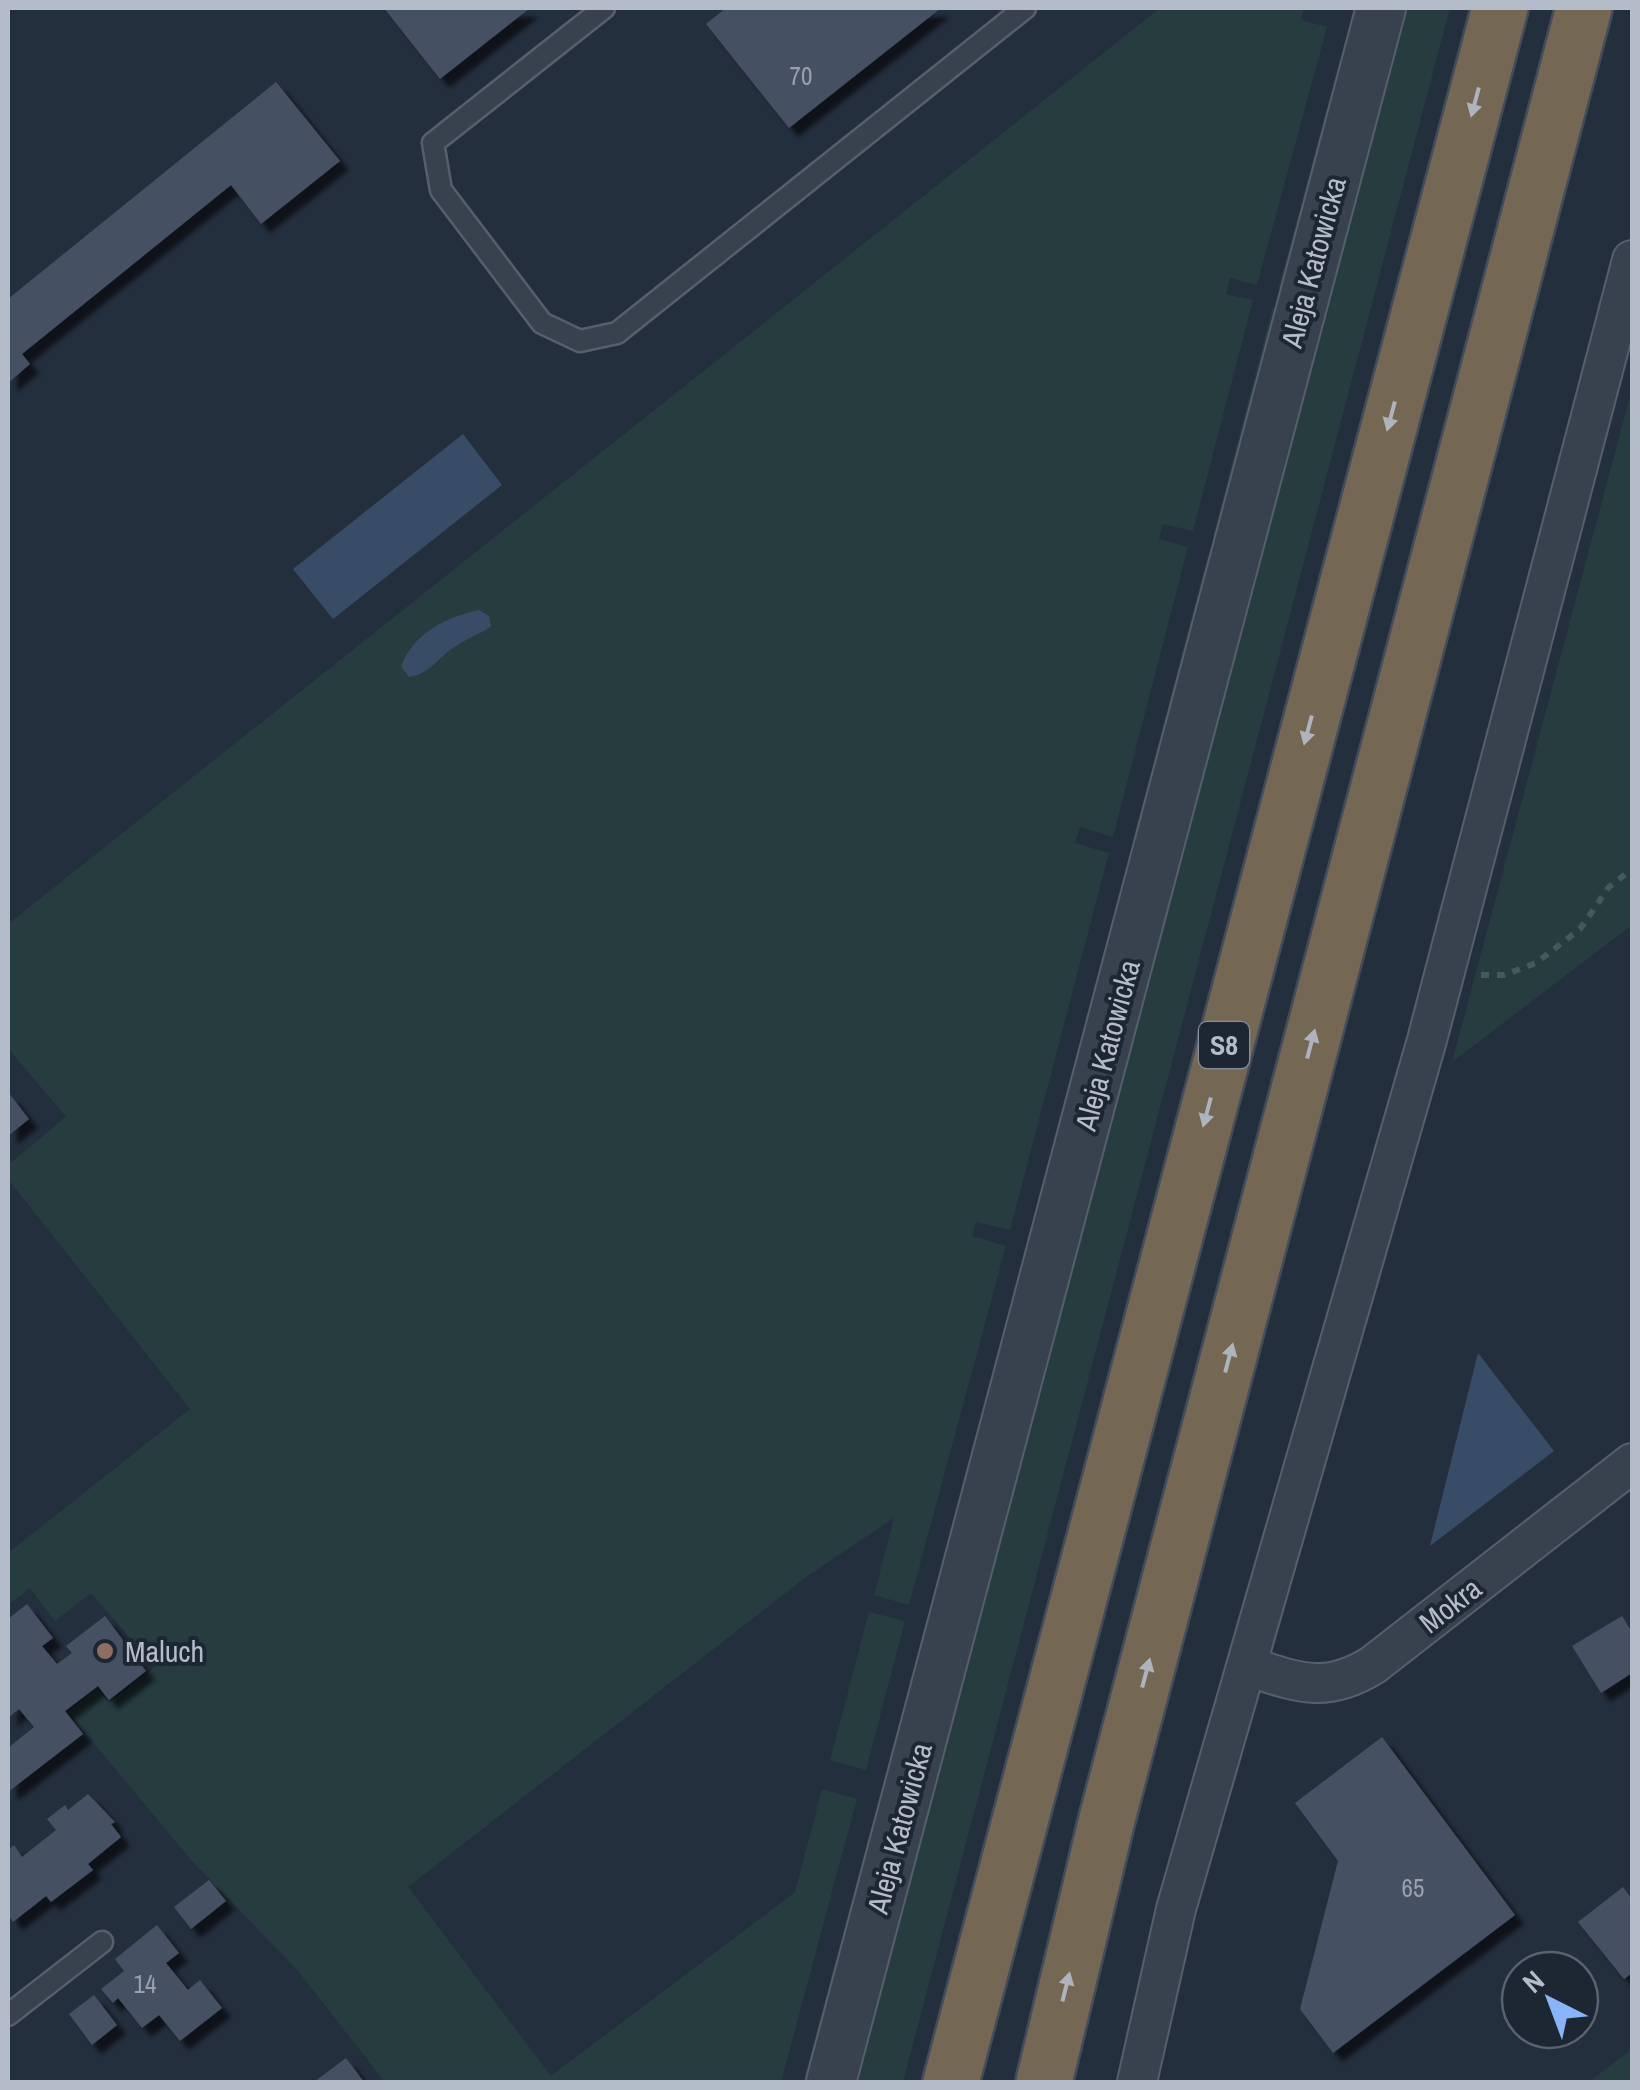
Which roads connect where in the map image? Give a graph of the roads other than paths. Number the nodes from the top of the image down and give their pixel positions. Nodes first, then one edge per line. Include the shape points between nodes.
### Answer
1 (604, 8) edge
2 (1025, 8) edge
3 (1382, 8) edge
4 (1500, 8) edge
5 (1584, 8) edge
6 (1632, 260) edge
7 (1632, 1463) edge
8 (1247, 1666) junction
9 (102, 1942) dead end
10 (8, 2015) edge
11 (830, 2082) edge
12 (951, 2082) edge
13 (1044, 2082) edge
14 (1136, 2082) edge

1 - 2 lane via 433,143 441,190 542,323 580,341 617,333
3 - 11 street, Aleja Katowicka
4 -> 12 highway, S8
13 -> 5 highway
6 - 8 street via 1446,968
7 - 8 street, Mokra via 1352,1678 1316,1684
8 - 14 street via 1176,1909
9 - 10 lane

